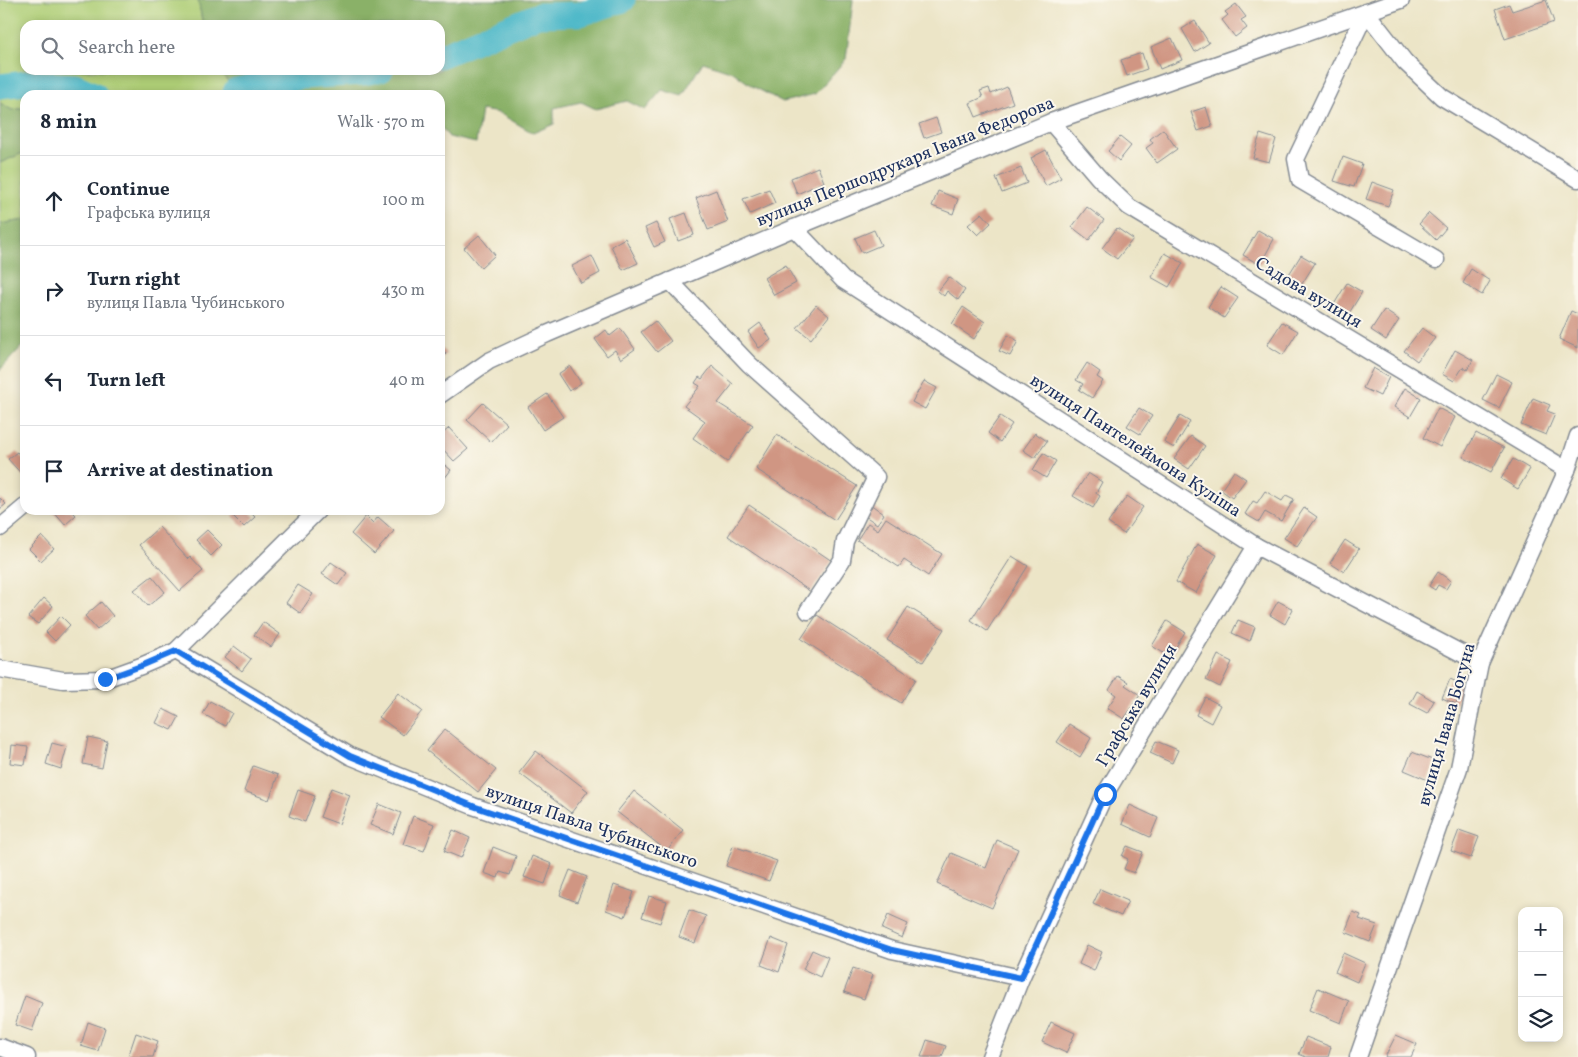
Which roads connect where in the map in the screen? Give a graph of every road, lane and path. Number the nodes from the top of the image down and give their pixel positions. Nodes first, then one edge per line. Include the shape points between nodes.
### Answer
1 (1401, 0) edge
2 (1366, 12) junction
3 (1051, 122) junction
4 (1578, 179) edge
5 (794, 228) junction
6 (1436, 260) dead end
7 (670, 281) junction
8 (445, 392) edge
9 (1578, 436) edge
10 (1567, 470) junction
11 (20, 511) edge
12 (313, 515) edge
13 (0, 528) edge
14 (1256, 546) junction
15 (808, 611) dead end
16 (176, 651) junction
17 (1480, 663) junction
18 (0, 668) edge
19 (1021, 978) junction
20 (0, 1046) edge
21 (27, 1057) edge
22 (990, 1057) edge
23 (1358, 1057) edge

1 - 2 street, вулиця Першодрукаря Івана Федорова
2 - 3 street, вулиця Першодрукаря Івана Федорова
2 - 4 street via 1405,62 1442,97
2 - 6 street via 1296,158 1300,180
3 - 5 street, вулиця Першодрукаря Івана Федорова
3 - 10 street, Садова вулиця via 1129,207
5 - 7 street, вулиця Першодрукаря Івана Федорова
5 - 14 street, вулиця Пантелеймона Куліша via 843,280
7 - 8 street, вулиця Першодрукаря Івана Федорова via 489,361
7 - 15 street via 749,364 876,477 845,541 842,560
9 - 10 street, вулиця Івана Богуна
10 - 17 street, вулиця Івана Богуна
11 - 13 street
12 - 16 street
14 - 17 street, вулиця Пантелеймона Куліша
14 - 19 street, Графська вулиця via 1105,794
16 - 18 street via 105,679 64,680
16 - 19 street, вулиця Павла Чубинського via 350,756 473,806 892,950
17 - 23 street, вулиця Івана Богуна via 1458,768
19 - 22 street, Графська вулиця
20 - 21 street

